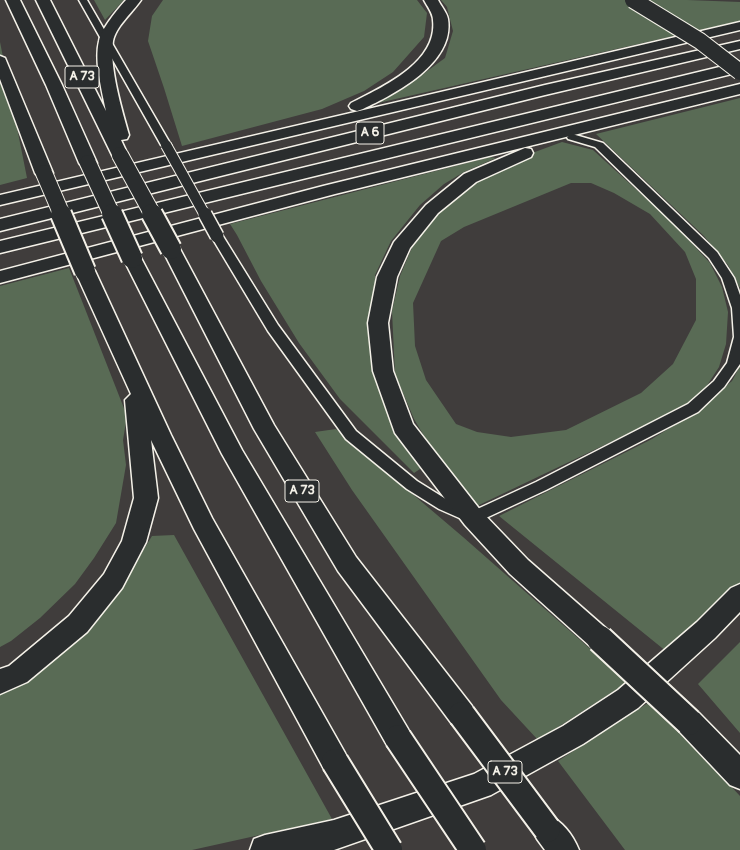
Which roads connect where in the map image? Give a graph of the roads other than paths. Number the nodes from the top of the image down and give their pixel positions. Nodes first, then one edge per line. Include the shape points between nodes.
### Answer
1 (13, 0) edge
2 (43, 0) edge
3 (83, 0) edge
4 (134, 0) edge
5 (431, 0) edge
6 (633, 0) edge
7 (740, 26) edge
8 (106, 40) junction
9 (740, 45) edge
10 (0, 61) edge
11 (740, 67) edge
12 (740, 72) edge
13 (740, 89) edge
14 (0, 91) edge
15 (626, 116) junction
16 (28, 135) junction
17 (572, 137) junction
18 (249, 141) junction
19 (123, 154) junction
20 (0, 200) edge
21 (0, 225) edge
22 (0, 247) edge
23 (0, 277) edge
24 (133, 377) junction
25 (473, 518) junction
26 (740, 595) edge
27 (0, 682) edge
28 (740, 775) edge
29 (556, 840) edge
30 (265, 850) edge
31 (389, 850) edge
32 (472, 850) edge

1 - 32 highway, A 73, bridge via 132,258 233,454 398,738
2 - 19 highway, A 73
3 - 8 lane
4 - 8 highway via 119,17
5 - 18 highway via 440,16 439,40 429,56 408,77 386,92 348,110
6 - 12 highway, bridge via 700,41
7 - 18 highway
8 - 19 highway via 106,71
8 - 25 lane, bridge via 217,236 273,328 351,435 412,485 444,505
9 - 21 highway, A 6 via 545,90
10 - 16 highway via 14,91
11 - 22 highway, A 6
13 - 15 highway
14 - 16 highway
15 - 17 highway
15 - 23 highway via 329,190
16 - 24 highway, bridge
17 - 25 highway via 515,157 470,178 432,209 401,246 387,277 378,323 383,371 403,427
17 - 25 lane via 599,145 713,255 728,278 738,308 740,337 735,357 719,384 693,408
18 - 20 highway
19 - 29 highway, A 73, bridge via 136,185 265,429 347,564
24 - 27 highway via 146,498 134,542 113,581 78,624 18,674
24 - 31 highway, bridge via 202,522 335,762
25 - 28 highway, bridge via 519,567 689,722
26 - 30 highway via 706,630 628,699 573,735 488,781 334,836

